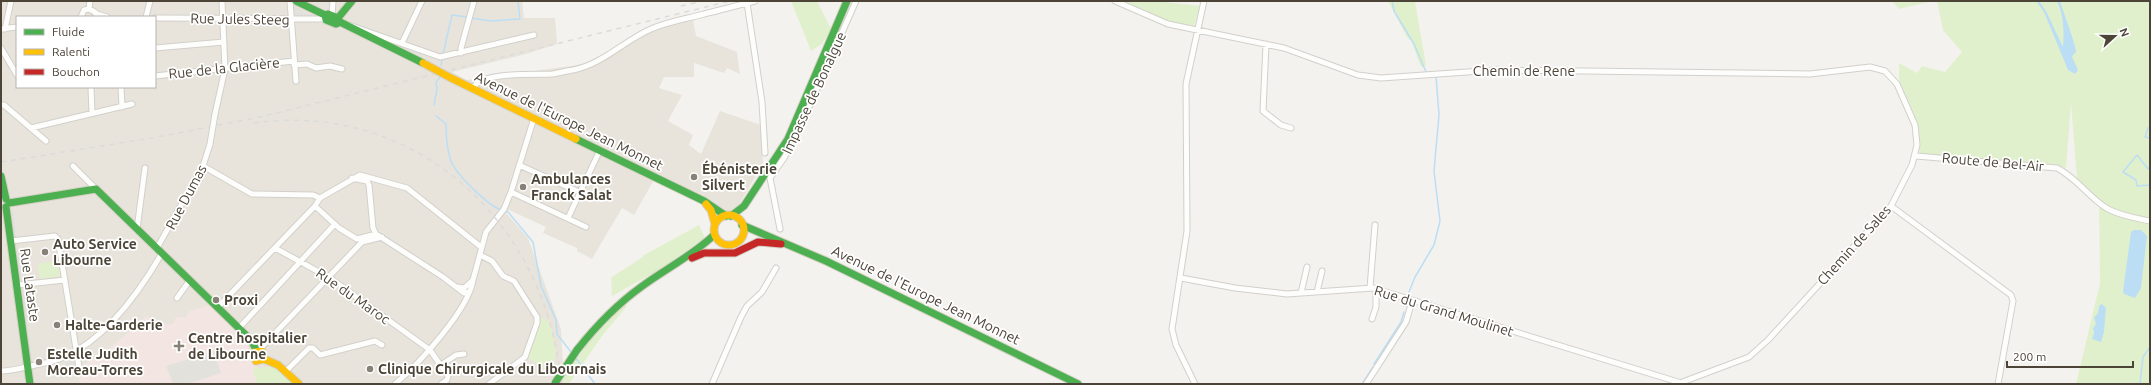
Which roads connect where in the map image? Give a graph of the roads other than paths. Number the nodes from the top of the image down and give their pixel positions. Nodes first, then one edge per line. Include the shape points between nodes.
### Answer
1 (11, 1) edge
2 (90, 1) edge
3 (150, 1) edge
4 (222, 1) edge
5 (290, 1) edge
6 (296, 1) edge
7 (333, 1) edge
8 (352, 1) edge
9 (422, 1) edge
10 (474, 1) edge
11 (754, 1) edge
12 (847, 1) edge
13 (856, 1) edge
14 (1115, 1) edge
15 (1204, 1) edge
16 (747, 3) junction
17 (89, 9) junction
18 (97, 15) edge
19 (81, 16) edge
20 (146, 16) edge
21 (156, 18) edge
22 (334, 19) junction
23 (223, 20) junction
24 (290, 20) junction
25 (16, 27) edge
26 (3, 29) edge
27 (1198, 30) junction
28 (534, 35) dead end
29 (224, 42) junction
30 (402, 43) junction
31 (1266, 44) junction
32 (1, 48) edge
33 (156, 48) edge
34 (461, 53) junction
35 (294, 63) junction
36 (225, 69) junction
37 (342, 69) dead end
38 (1858, 69) joint
39 (16, 73) edge
40 (156, 76) edge
41 (296, 81) dead end
42 (91, 88) edge
43 (121, 88) edge
44 (473, 88) junction
45 (2, 104) edge
46 (132, 104) dead end
47 (122, 107) junction
48 (92, 113) junction
49 (534, 118) junction
50 (31, 128) junction
51 (1291, 128) dead end
52 (46, 141) dead end
53 (600, 150) junction
54 (765, 153) dead end
55 (1916, 156) junction
56 (519, 165) junction
57 (73, 166) dead end
58 (203, 166) junction
59 (145, 168) dead end
60 (1, 176) edge
61 (368, 179) junction
62 (96, 189) junction
63 (511, 192) junction
64 (580, 192) junction
65 (320, 198) junction
66 (4, 201) edge
67 (704, 201) junction
68 (744, 206) junction
69 (1891, 206) junction
70 (314, 208) junction
71 (729, 216) junction
72 (568, 218) junction
73 (2150, 221) edge
74 (742, 223) junction
75 (715, 224) junction
76 (1375, 225) dead end
77 (333, 226) junction
78 (586, 227) dead end
79 (137, 229) junction
80 (780, 229) dead end
81 (376, 234) junction
82 (761, 234) junction
83 (714, 235) junction
84 (382, 237) junction
85 (741, 238) junction
86 (361, 240) junction
87 (11, 241) junction
88 (721, 243) junction
89 (481, 246) junction
90 (793, 246) junction
91 (275, 248) junction
92 (160, 251) junction
93 (692, 254) junction
94 (480, 255) junction
95 (301, 261) junction
96 (675, 265) junction
97 (1307, 267) dead end
98 (776, 268) dead end
99 (1322, 271) dead end
100 (328, 277) junction
101 (1181, 278) junction
102 (65, 280) junction
103 (190, 280) junction
104 (17, 285) junction
105 (1373, 288) junction
106 (467, 292) junction
107 (1317, 292) junction
108 (1301, 293) junction
109 (177, 298) dead end
110 (1412, 301) junction
111 (218, 307) junction
112 (1372, 319) dead end
113 (239, 328) junction
114 (382, 345) dead end
115 (428, 349) junction
116 (77, 350) junction
117 (258, 351) junction
118 (464, 354) dead end
119 (441, 365) junction
120 (28, 367) junction
121 (79, 367) dead end
122 (1, 371) edge
123 (286, 371) junction
124 (1678, 383) edge
125 (30, 384) edge
126 (299, 384) edge
127 (395, 384) edge
128 (441, 384) edge
129 (489, 384) edge
130 (555, 384) edge
131 (712, 384) edge
132 (1078, 384) edge
133 (1195, 384) edge
134 (1366, 384) edge
135 (1998, 384) edge

1 - 26 street
2 - 17 street
3 - 20 street
4 - 23 street, Rue Dumas
5 - 24 street
6 - 22 main road, Avenue de l'Europe Jean Monnet
7 - 22 street
8 - 22 main road
9 - 30 street
10 - 34 street
11 - 16 street
12 - 68 main road via 788,139
13 - 80 street, Impasse de Bonalgue via 798,132 770,178
14 - 27 street, Chemin de Rene via 1168,24
15 - 27 street
16 - 44 street via 662,24 576,70 551,74 515,74 478,84
16 - 54 street via 762,102
17 - 18 street via 94,10
17 - 19 street via 84,10
21 - 23 street, Rue Jules Steeg
22 - 24 street, Rue Jules Steeg
22 - 30 street, Rue Jules Steeg
22 - 44 main road, Avenue de l'Europe Jean Monnet, bridge
23 - 24 street, Rue Jules Steeg
23 - 29 street, Rue Dumas
24 - 35 street
25 - 26 street
27 - 31 street, Chemin de Rene
27 - 101 street via 1186,84 1187,231
28 - 34 street, Rue Jules Steeg
29 - 33 street
29 - 36 street, Rue Dumas
30 - 34 street, Rue Jules Steeg via 440,57
31 - 38 street, Chemin de Rene via 1314,57 1358,75 1381,78 1496,70 1810,74
31 - 51 street via 1263,111 1281,125
32 - 39 street
35 - 36 street, Rue de la Glacière
35 - 37 street, Rue de la Glacière via 316,68 330,66
35 - 41 street
36 - 40 street, Rue de la Glacière
36 - 58 street, Rue Dumas, bridge
38 - 55 street, Chemin de Sales via 1878,68 1890,75 1897,84 1915,125
42 - 48 street
43 - 47 street
44 - 49 main road, Avenue de l'Europe Jean Monnet
45 - 50 street
46 - 47 street
47 - 48 street
48 - 50 street
49 - 53 main road, Avenue de l'Europe Jean Monnet
49 - 56 street
50 - 52 street
53 - 64 street
53 - 67 main road, Avenue de l'Europe Jean Monnet
55 - 69 street, Chemin de Sales
55 - 73 street, Route de Bel-Air via 2057,168 2072,177 2108,208 2124,216
56 - 63 street
56 - 64 street
57 - 62 street
58 - 65 street via 252,194
58 - 92 street, Rue Dumas
59 - 79 street
60 - 66 main road, Rue Lataste
61 - 65 street via 360,175 352,178
61 - 81 street via 373,228
61 - 89 street via 407,188
62 - 66 main road
62 - 79 main road
63 - 72 street
63 - 89 street via 504,209 489,226
64 - 72 street
65 - 70 street
66 - 87 main road, Rue Lataste
67 - 71 main road, Avenue de l'Europe Jean Monnet
67 - 75 main road via 711,210
68 - 71 main road
68 - 74 main road
69 - 124 street, Chemin de Sales via 1768,340 1749,357
69 - 135 street via 2011,295 2013,301
70 - 77 street
70 - 91 street
71 - 74 main road
71 - 75 main road via 720,218
72 - 78 street
74 - 82 main road, Avenue de l'Europe Jean Monnet
74 - 85 main road via 744,230
75 - 83 main road
76 - 105 street
77 - 86 street
77 - 95 street
79 - 92 main road
81 - 84 street
81 - 86 street
82 - 85 main road
82 - 90 main road, Avenue de l'Europe Jean Monnet
83 - 88 main road
83 - 93 main road
84 - 86 street
84 - 106 street
85 - 88 main road via 733,245
86 - 100 street
87 - 102 street via 55,236 58,239
87 - 104 main road, Rue Lataste
88 - 93 main road via 710,245
89 - 94 street
90 - 96 main road via 758,242 734,253 704,253
90 - 132 main road, Avenue de l'Europe Jean Monnet
91 - 95 street, Rue du Maroc
91 - 111 street
92 - 103 main road
92 - 116 street, Rue Dumas via 145,284 130,302 103,330
93 - 96 main road
94 - 106 street
94 - 129 street via 492,261 503,276 514,281 537,316 538,323 526,357
95 - 100 street, Rue du Maroc
95 - 113 street
96 - 130 main road, bridge via 612,310 577,350
97 - 108 street
98 - 131 street via 762,292 747,306
99 - 107 street
100 - 115 street, Rue du Maroc
100 - 117 street
101 - 108 street, Rue du Grand Moulinet via 1235,288 1287,294
101 - 133 street via 1172,329 1176,345
102 - 104 street
102 - 116 street
103 - 109 street
103 - 111 main road
104 - 120 main road, Rue Lataste
105 - 107 street, Rue du Grand Moulinet
105 - 110 street, Rue du Grand Moulinet
105 - 112 street via 1376,307
106 - 115 street via 455,317
107 - 108 street, Rue du Grand Moulinet
110 - 124 street, Rue du Grand Moulinet
110 - 134 street via 1406,322
111 - 113 main road
113 - 117 main road
114 - 123 street via 375,341 320,355 309,348
115 - 119 street, Rue du Maroc
115 - 127 street via 419,362
116 - 120 street, Rue Dumas via 54,361
116 - 121 street
117 - 123 main road via 264,352 264,359 272,361
118 - 119 street via 456,354
119 - 128 street via 448,376
120 - 122 street, Rue Dumas
120 - 125 main road, Rue Lataste
123 - 126 main road

